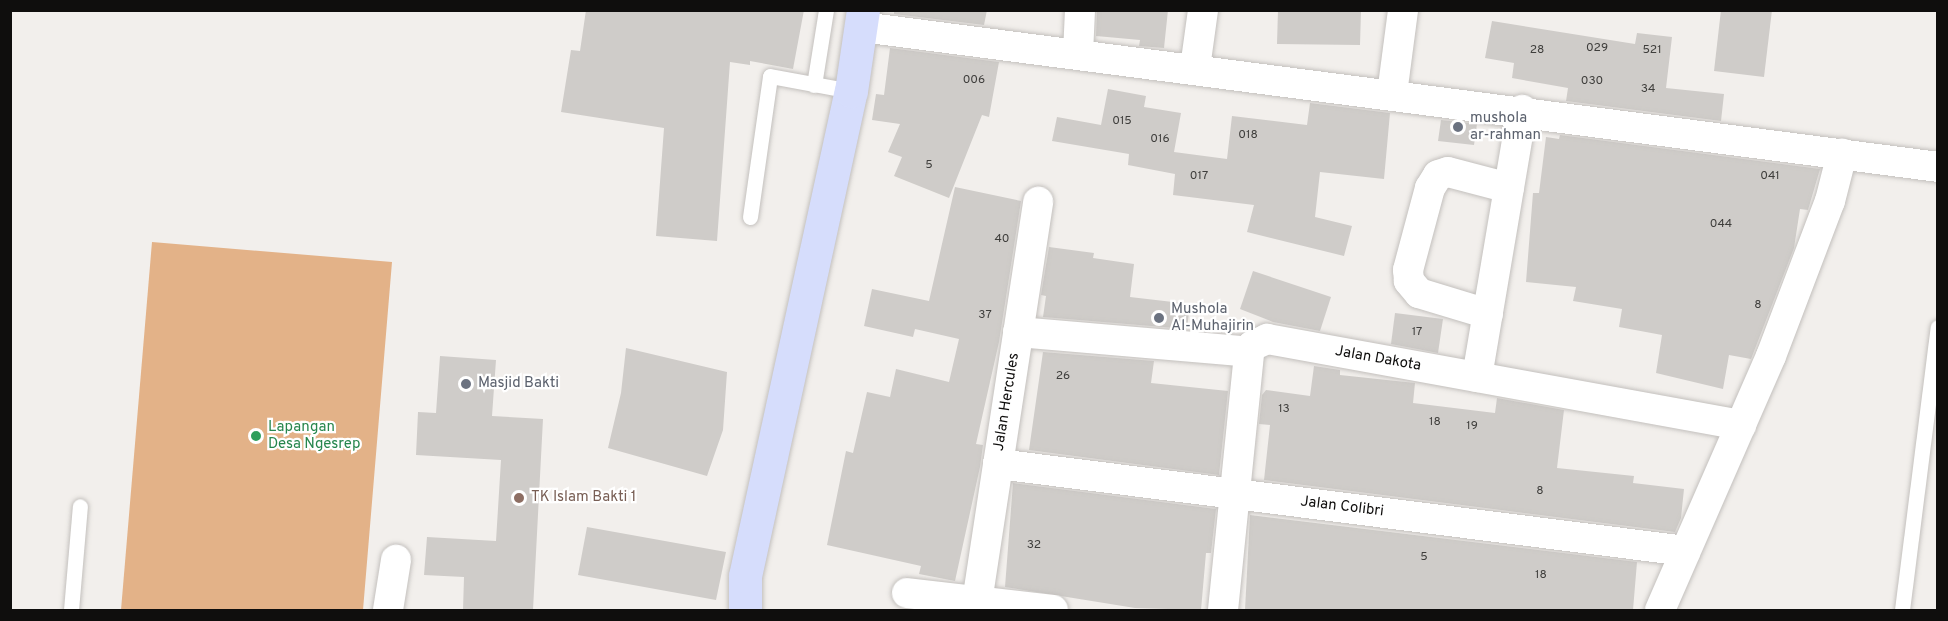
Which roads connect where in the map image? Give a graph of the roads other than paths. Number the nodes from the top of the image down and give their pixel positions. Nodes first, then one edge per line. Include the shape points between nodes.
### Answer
1 (826, 10) edge
2 (1080, 10) edge
3 (1203, 10) edge
4 (1403, 10) edge
5 (862, 19) edge
6 (1078, 54) junction
7 (1195, 68) junction
8 (814, 85) junction
9 (851, 91) junction
10 (1392, 94) junction
11 (1522, 110) junction
12 (1842, 154) junction
13 (1938, 167) edge
14 (1509, 188) junction
15 (1038, 202) dead end
16 (750, 217) dead end
17 (1488, 314) junction
18 (1938, 327) edge
19 (1018, 332) junction
20 (1249, 352) junction
21 (1477, 378) junction
22 (1741, 425) junction
23 (998, 464) junction
24 (1234, 493) junction
25 (80, 506) dead end
26 (1686, 551) junction
27 (396, 560) dead end
28 (907, 593) dead end
29 (977, 602) junction
30 (71, 610) edge
31 (388, 610) edge
32 (745, 610) edge
33 (1053, 610) edge
34 (1223, 610) edge
35 (1660, 610) edge
36 (1902, 610) edge

1 - 8 lane
2 - 6 street
3 - 7 street
4 - 10 street
5 - 6 street
5 - 9 main road
6 - 7 street
7 - 10 street
8 - 9 lane
8 - 16 lane via 770,76
9 - 32 main road via 745,576
10 - 11 street
11 - 12 street
11 - 14 street
12 - 13 street
12 - 22 street via 1830,201
14 - 17 street
14 - 17 street via 1448,172 1438,175 1430,188 1408,270 1409,281 1419,293
15 - 19 street, Jalan Hercules
17 - 21 street
18 - 36 lane
19 - 20 street
19 - 23 street, Jalan Hercules
20 - 21 street, Jalan Dakota via 1252,346 1267,339
20 - 24 street
21 - 22 street, Jalan Dakota
22 - 26 street
23 - 24 street, Jalan Colibri
23 - 29 street, Jalan Hercules
24 - 26 street, Jalan Colibri
24 - 34 street
25 - 30 lane
26 - 35 street
27 - 31 street
28 - 29 street
29 - 33 street

